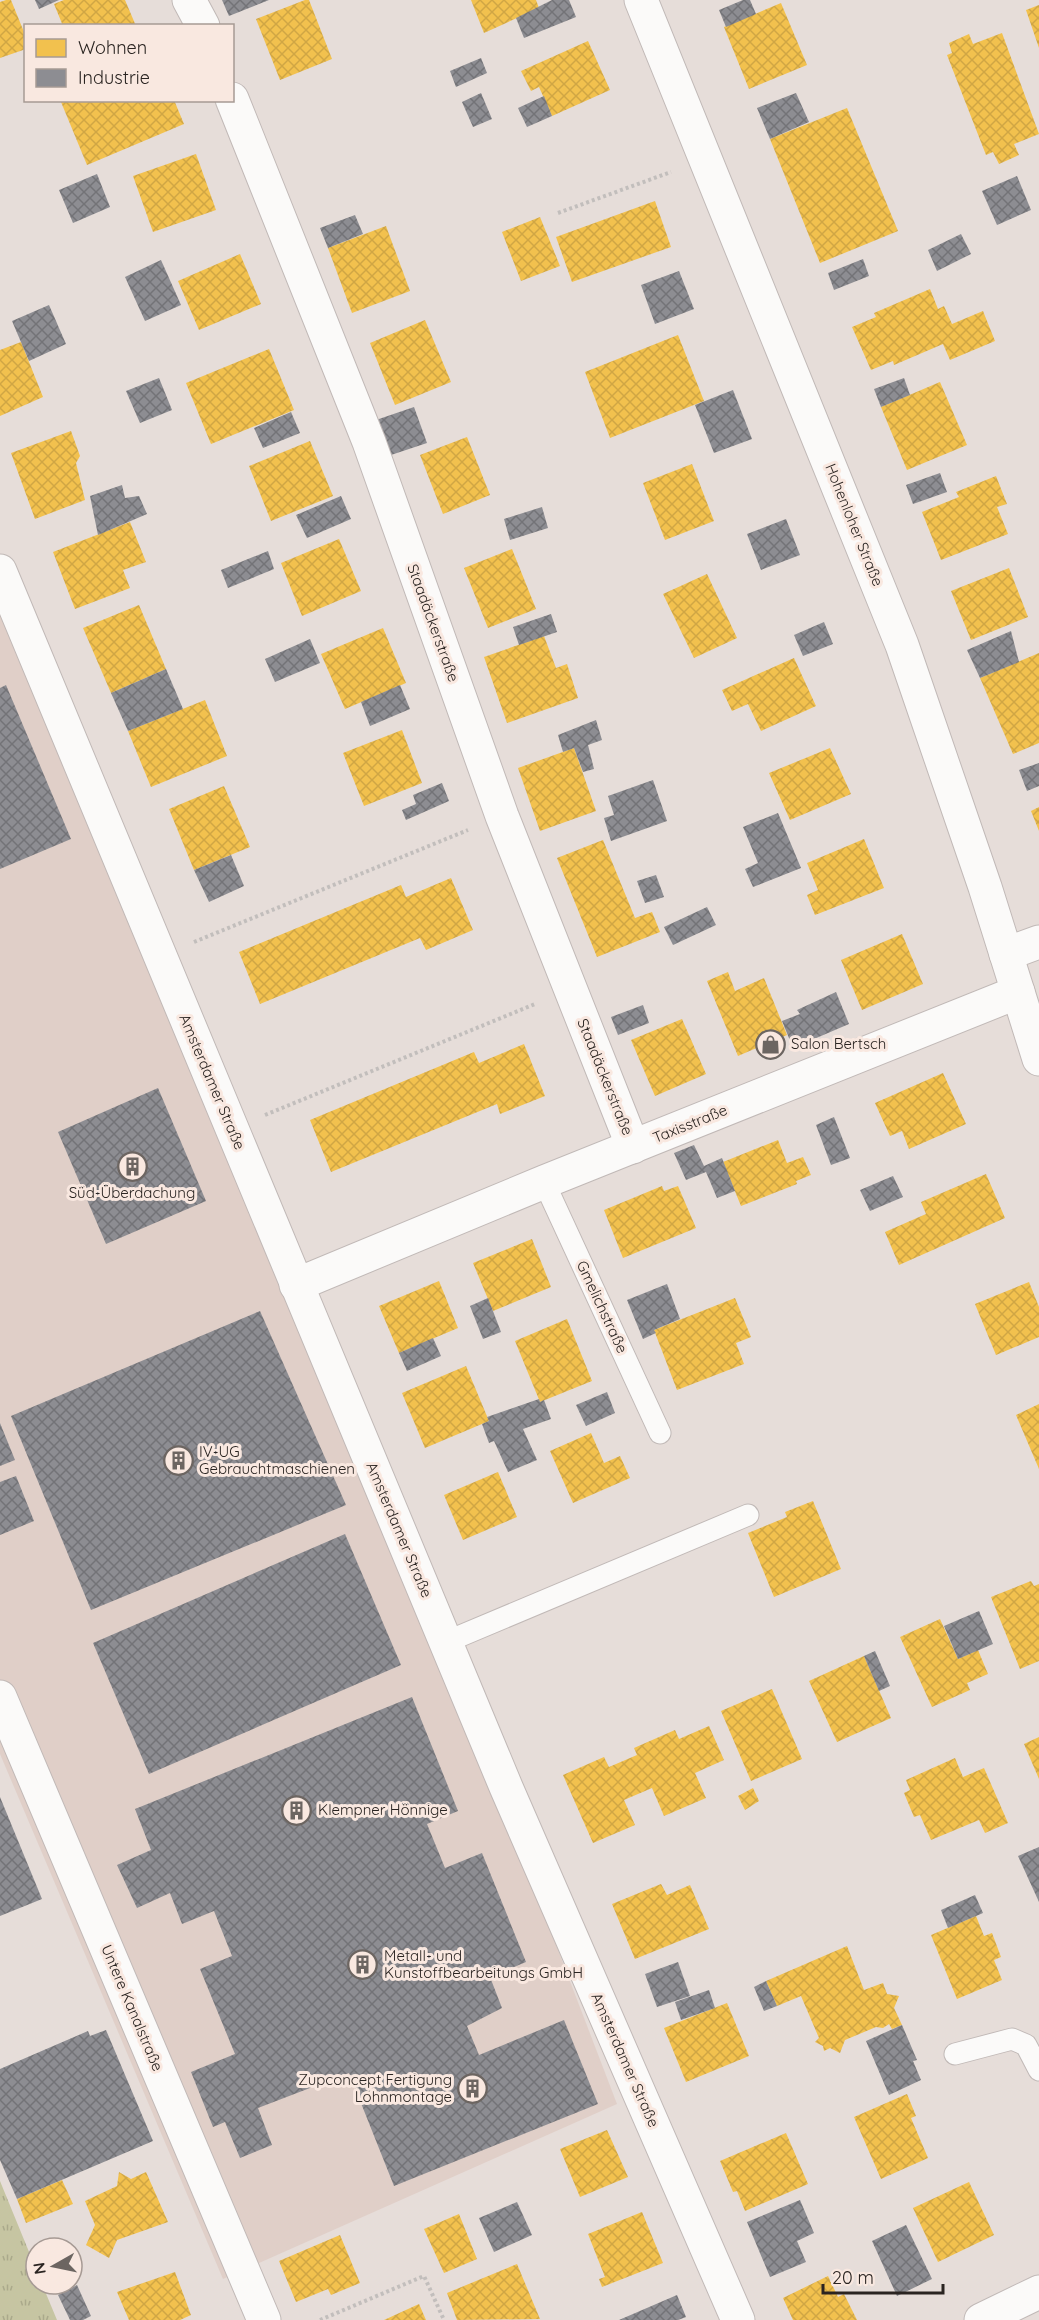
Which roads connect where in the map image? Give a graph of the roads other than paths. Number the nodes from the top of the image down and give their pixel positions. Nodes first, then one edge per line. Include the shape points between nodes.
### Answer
1 (189, 0) edge
2 (641, 0) edge
3 (202, 24) edge
4 (233, 102) edge
5 (0, 570) edge
6 (1039, 942) edge
7 (1006, 954) junction
8 (1018, 992) junction
9 (1039, 1059) edge
10 (633, 1147) junction
11 (544, 1182) junction
12 (296, 1284) junction
13 (660, 1433) dead end
14 (748, 1515) dead end
15 (446, 1642) junction
16 (0, 1697) edge
17 (955, 2054) dead end
18 (1039, 2070) edge
19 (1039, 2292) edge
20 (264, 2320) edge
21 (738, 2320) edge
22 (981, 2320) edge

1 - 3 street
2 - 7 street, Hohenloher Straße via 902,645
4 - 10 street, Staadäckerstraße via 369,442 502,816
5 - 12 street, Amsterdamer Straße
6 - 7 street
7 - 8 street, Hohenloher Straße
8 - 9 street, Hohenloher Straße
8 - 10 street, Taxisstraße
10 - 11 street, Taxisstraße
11 - 12 street, Taxisstraße
11 - 13 lane, Gmelichstraße
12 - 15 street, Amsterdamer Straße
14 - 15 lane
15 - 21 street, Amsterdamer Straße
16 - 20 street, Untere Kanalstraße
17 - 18 lane via 1012,2039 1026,2045
19 - 22 street

